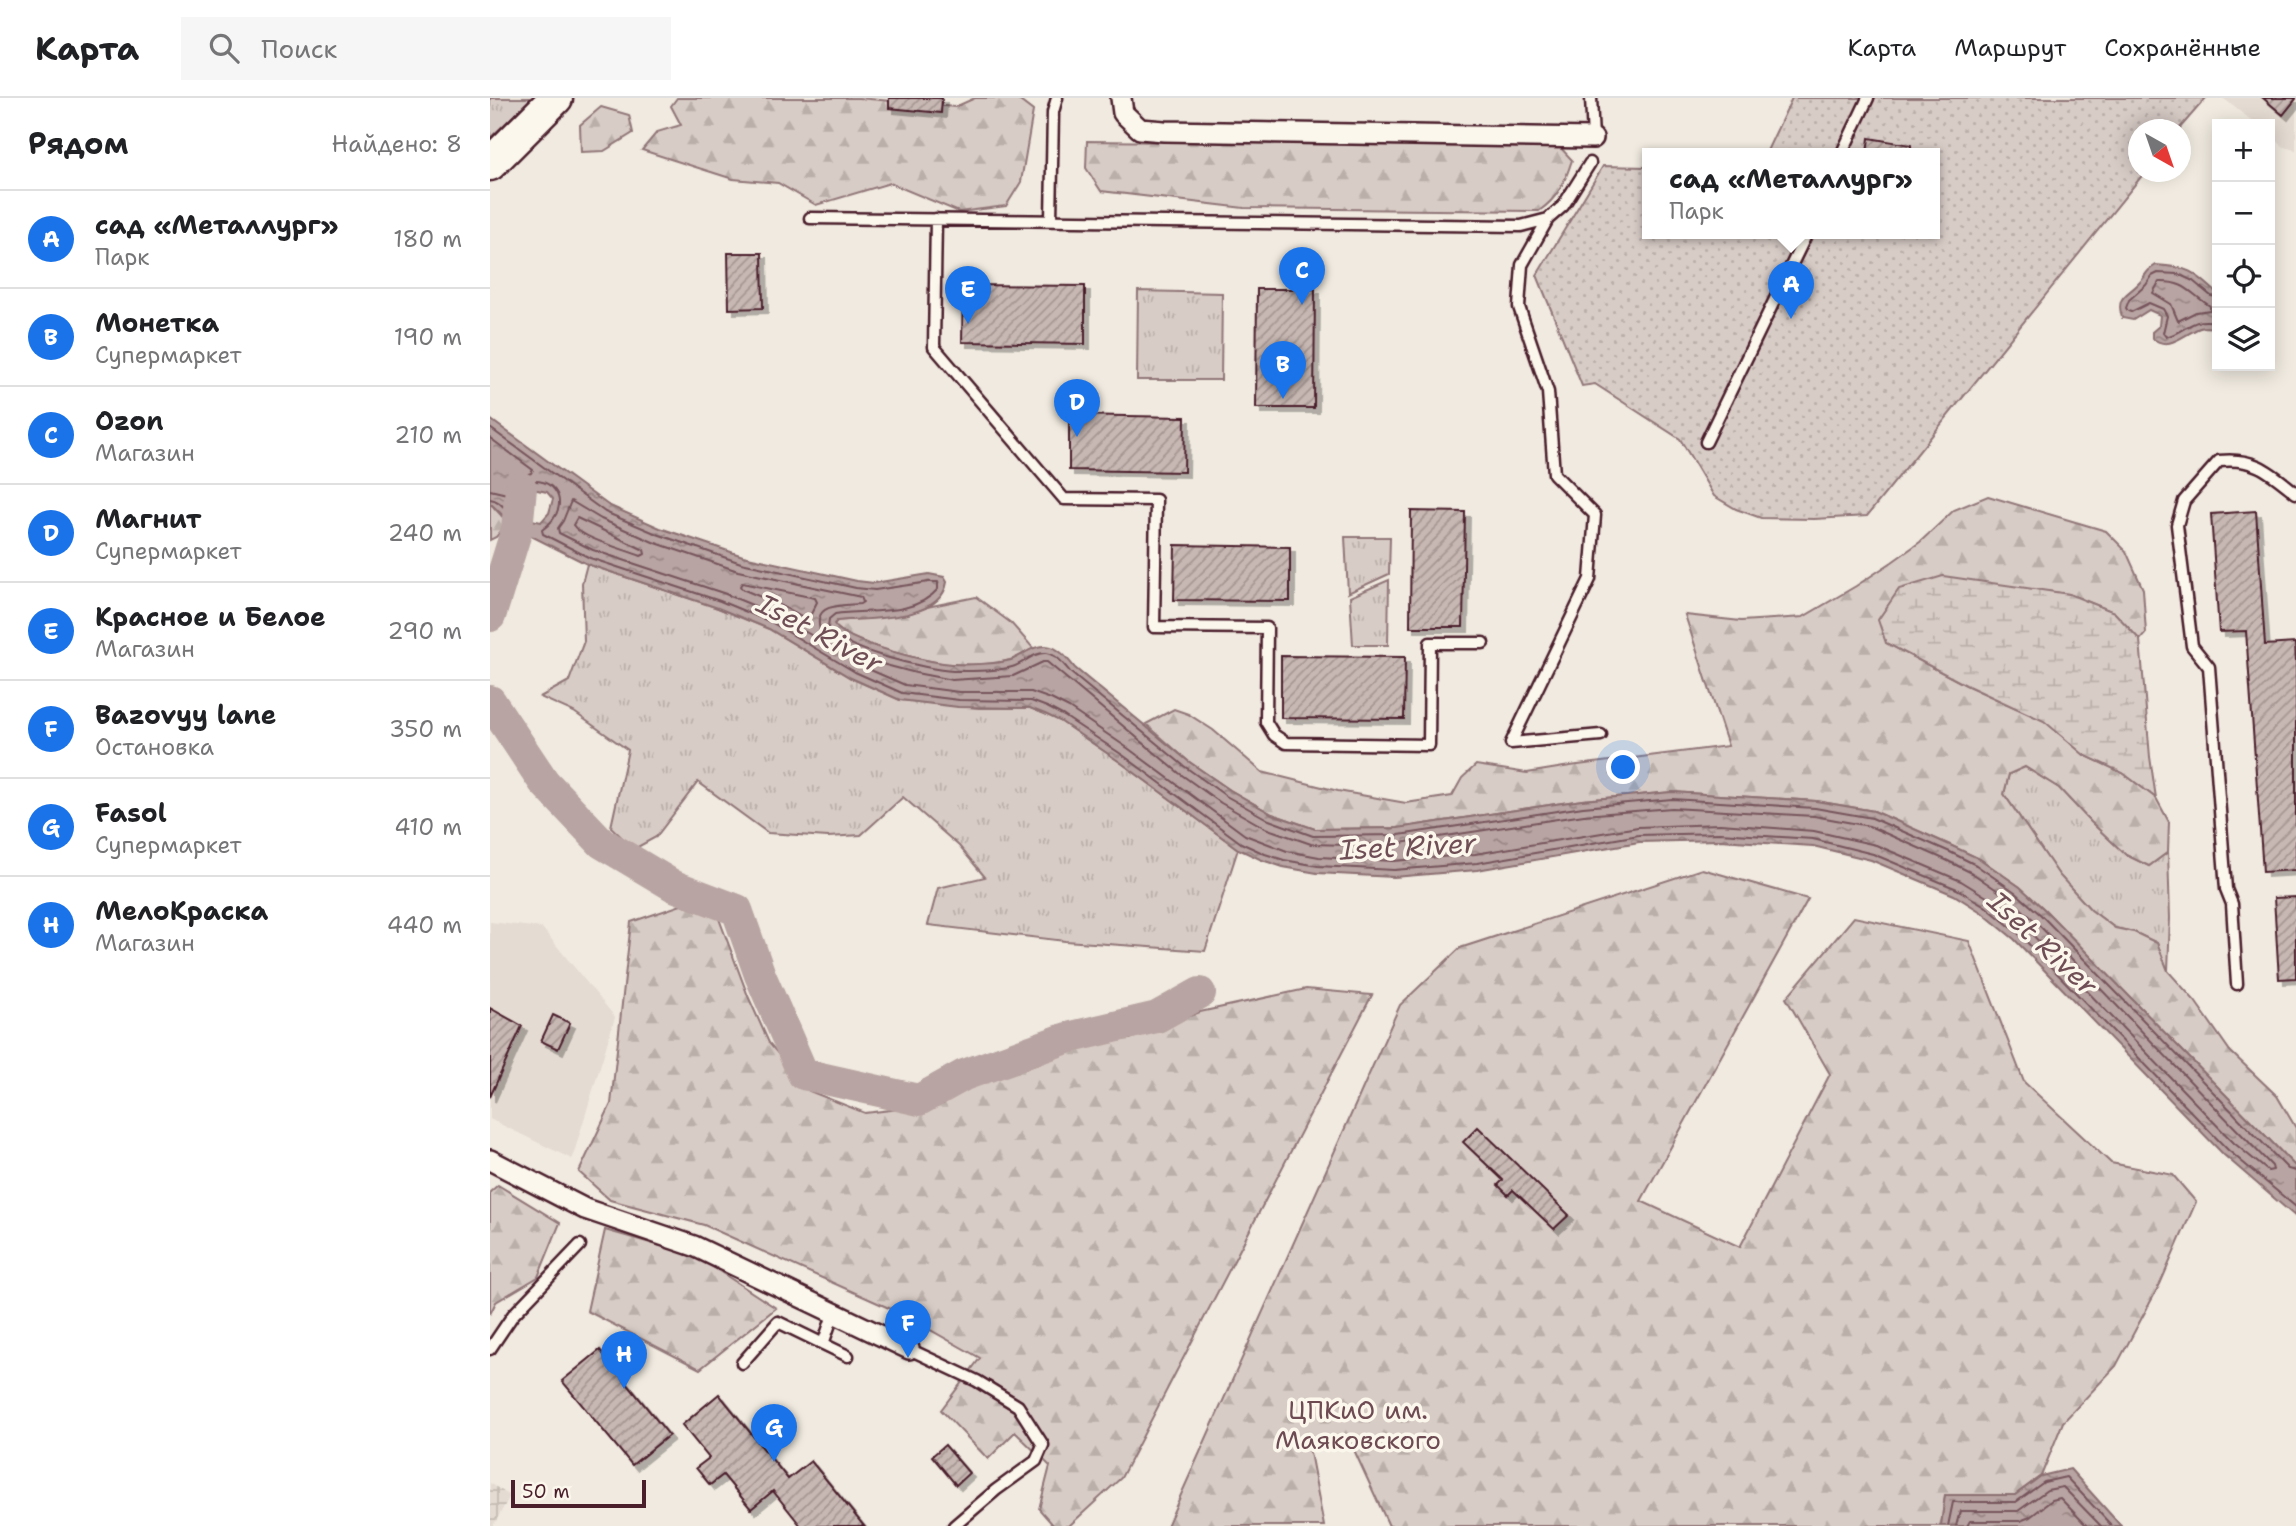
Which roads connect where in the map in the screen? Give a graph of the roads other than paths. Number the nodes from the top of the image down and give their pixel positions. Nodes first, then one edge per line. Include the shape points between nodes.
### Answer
1 (556, 98) edge
2 (1057, 98) edge
3 (1121, 98) edge
4 (1591, 98) edge
5 (1868, 98) edge
6 (1593, 138) joint
7 (1844, 148) edge
8 (1590, 163) dead end
9 (490, 164) edge
10 (810, 218) dead end
11 (936, 219) junction
12 (1548, 219) junction
13 (1051, 220) junction
14 (1804, 239) edge
15 (1706, 442) dead end
16 (2296, 494) edge
17 (1483, 643) dead end
18 (1601, 734) dead end
19 (2237, 984) dead end
20 (490, 1160) edge
21 (580, 1245) dead end
22 (833, 1315) junction
23 (823, 1344) junction
24 (490, 1349) edge
25 (909, 1349) joint
26 (848, 1356) dead end
27 (742, 1363) dead end
28 (954, 1526) edge

1 - 9 main road
2 - 13 lane
3 - 6 street via 1123,113 1140,129
4 - 6 lane
5 - 7 lane
8 - 12 lane via 1563,206
10 - 11 lane
11 - 13 lane
11 - 17 lane via 934,347 1064,499 1156,499 1154,627 1267,628 1266,722 1275,735 1286,743 1429,745 1430,643
12 - 13 lane via 1521,226
12 - 18 lane via 1522,265 1519,307 1548,392 1554,474 1595,515 1590,579 1511,743
14 - 15 lane
16 - 19 lane via 2264,467 2233,459 2219,461 2184,501 2177,524 2192,646 2209,667
20 - 22 street via 585,1209 694,1246
21 - 24 lane via 513,1315
22 - 23 lane
22 - 25 street
23 - 26 lane
23 - 27 lane via 779,1322
25 - 28 lane via 1018,1406 1043,1445 1036,1461

